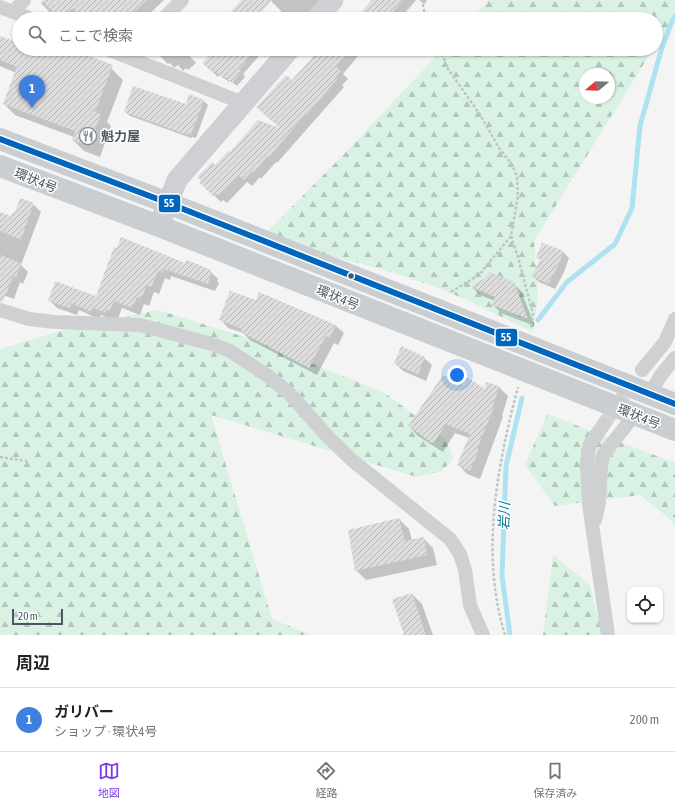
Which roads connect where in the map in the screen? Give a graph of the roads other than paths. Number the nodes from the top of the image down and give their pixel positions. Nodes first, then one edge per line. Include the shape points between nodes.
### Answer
1 (24, 0) edge
2 (182, 0) edge
3 (333, 0) edge
4 (6, 9) edge
5 (170, 12) edge
6 (322, 12) edge
7 (136, 56) edge
8 (284, 56) edge
9 (243, 103) junction
10 (0, 139) edge
11 (0, 166) edge
12 (168, 203) junction
13 (159, 226) junction
14 (0, 310) edge
15 (675, 319) edge
16 (675, 358) edge
17 (642, 370) tunnel mouth
18 (650, 394) junction
19 (675, 404) edge
20 (635, 414) junction
21 (604, 424) tunnel mouth
22 (675, 430) edge
23 (592, 530) junction
24 (483, 635) edge
25 (608, 635) edge

1 - 4 street
2 - 5 street
3 - 6 street
7 - 9 street
8 - 9 street
9 - 12 street via 177,180
10 - 12 main road, 環状4号
11 - 13 main road, 環状4号
12 - 13 street
12 - 18 main road, 環状4号
13 - 20 main road, 環状4号
14 - 24 street via 29,319 140,326 212,344 248,362 288,393 353,461 450,539 460,554 470,604
15 - 17 street via 665,342
16 - 18 street
18 - 19 main road, 環状4号
20 - 22 main road, 環状4号
20 - 23 street via 603,454 599,503
21 - 23 street via 590,444 588,452
23 - 25 street

